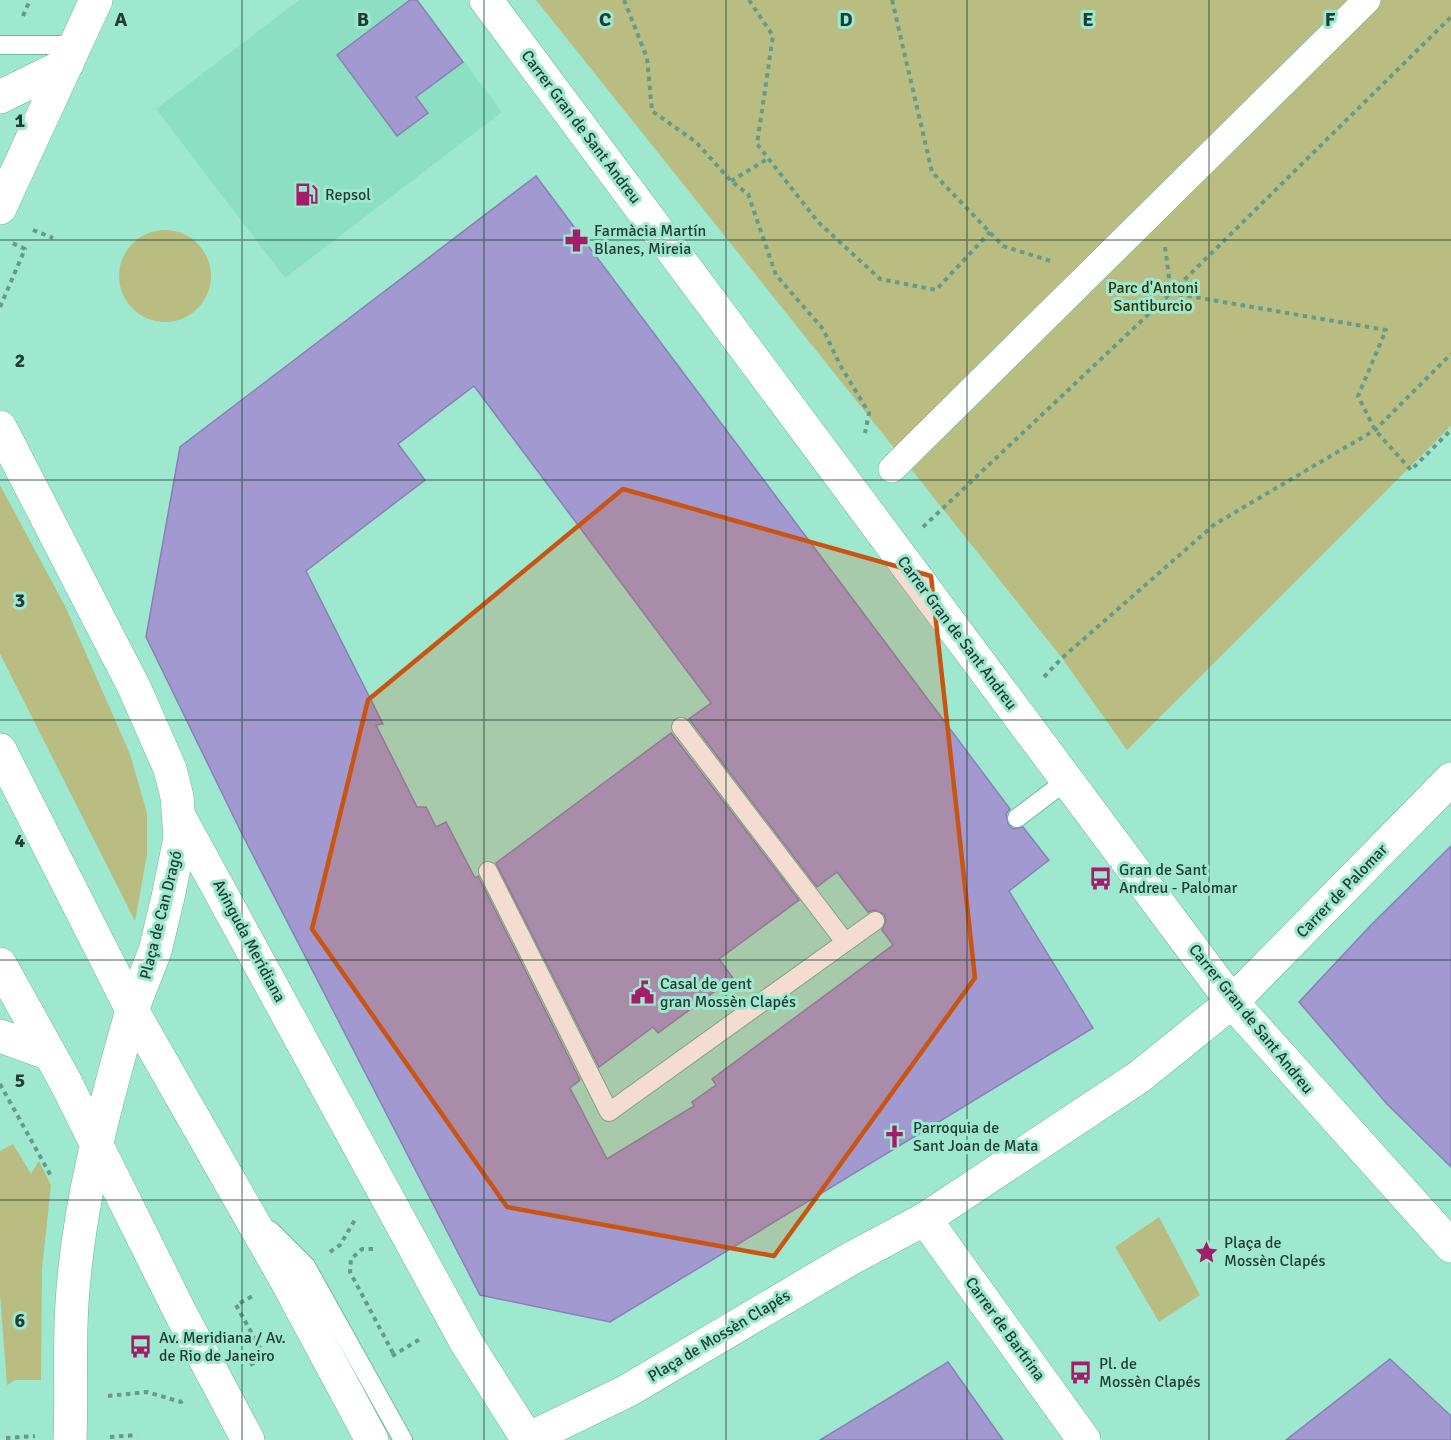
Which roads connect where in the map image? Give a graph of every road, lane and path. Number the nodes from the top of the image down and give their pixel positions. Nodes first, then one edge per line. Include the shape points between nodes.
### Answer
1 (96, 0) edge
2 (486, 0) edge
3 (624, 0) edge
4 (749, 0) edge
5 (892, 0) edge
6 (1367, 0) edge
7 (1451, 17) edge
8 (0, 45) edge
9 (71, 54) junction
10 (0, 97) edge
11 (769, 159) junction
12 (731, 181) junction
13 (1160, 204) junction
14 (0, 208) edge
15 (33, 230) dead end
16 (990, 232) junction
17 (52, 238) dead end
18 (25, 249) dead end
19 (1090, 273) junction
20 (1171, 293) junction
21 (0, 307) edge
22 (1451, 354) edge
23 (0, 427) edge
24 (1375, 430) junction
25 (1451, 430) edge
26 (865, 433) dead end
27 (892, 469) dead end
28 (919, 531) dead end
29 (1044, 677) dead end
30 (681, 727) dead end
31 (0, 750) edge
32 (1451, 779) edge
33 (1066, 781) junction
34 (180, 818) junction
35 (1017, 818) dead end
36 (488, 871) dead end
37 (875, 921) dead end
38 (845, 942) junction
39 (0, 963) edge
40 (1232, 1002) junction
41 (132, 1010) junction
42 (0, 1035) edge
43 (50, 1054) junction
44 (97, 1147) junction
45 (241, 1202) junction
46 (925, 1219) junction
47 (1451, 1246) edge
48 (379, 1249) dead end
49 (250, 1298) dead end
50 (424, 1337) dead end
51 (394, 1355) junction
52 (258, 1361) dead end
53 (386, 1362) dead end
54 (107, 1396) dead end
55 (181, 1402) dead end
56 (138, 1435) dead end
57 (6, 1437) dead end
58 (110, 1437) dead end
59 (56, 1438) edge
60 (528, 1439) edge
61 (248, 1440) edge
62 (372, 1440) edge
63 (403, 1440) edge
64 (1084, 1440) edge

1 - 9 street
2 - 33 street, Carrer Gran de Sant Andreu
3 - 12 path via 647,58 652,111 696,142
4 - 11 path via 772,36 757,144
5 - 16 path via 932,172
6 - 13 street
7 - 20 path
8 - 9 lane
9 - 10 street
9 - 14 street
11 - 12 path
11 - 16 path via 818,222 880,279 936,290
12 - 26 path via 747,194 776,275 823,329 869,412
13 - 19 street
13 - 20 path
15 - 17 path
16 - 19 path via 1003,246
18 - 21 path
19 - 27 street
20 - 24 path via 1386,330 1358,396
20 - 28 path
22 - 24 path
23 - 34 street, Avinguda Meridiana via 134,687 170,769
24 - 25 path via 1411,470
24 - 29 path via 1215,524
30 - 38 lane
31 - 41 street
32 - 40 street, Carrer de Palomar
33 - 35 lane
33 - 40 street, Carrer Gran de Sant Andreu
34 - 41 street, Plaça de Can Dragó via 180,838 155,951
34 - 60 street, Avinguda Meridiana via 466,1341
36 - 38 lane via 609,1112
37 - 38 lane
39 - 43 street
40 - 46 street, Plaça de Mossèn Clapés via 1123,1089
40 - 47 street, Carrer Gran de Sant Andreu
41 - 44 street, Plaça de Can Dragó
41 - 45 street
42 - 43 street
43 - 44 street
44 - 59 street, Plaça de Can Dragó via 78,1245
44 - 61 street
45 - 62 street
45 - 63 lane via 306,1266
46 - 60 street, Plaça de Mossèn Clapés via 627,1391
46 - 64 street, Carrer de Bartrina
48 - 51 path via 362,1249 351,1259 350,1272
49 - 52 path via 236,1305 265,1356
50 - 51 path
51 - 53 path
54 - 55 path via 147,1392
56 - 58 path
57 - 59 path

